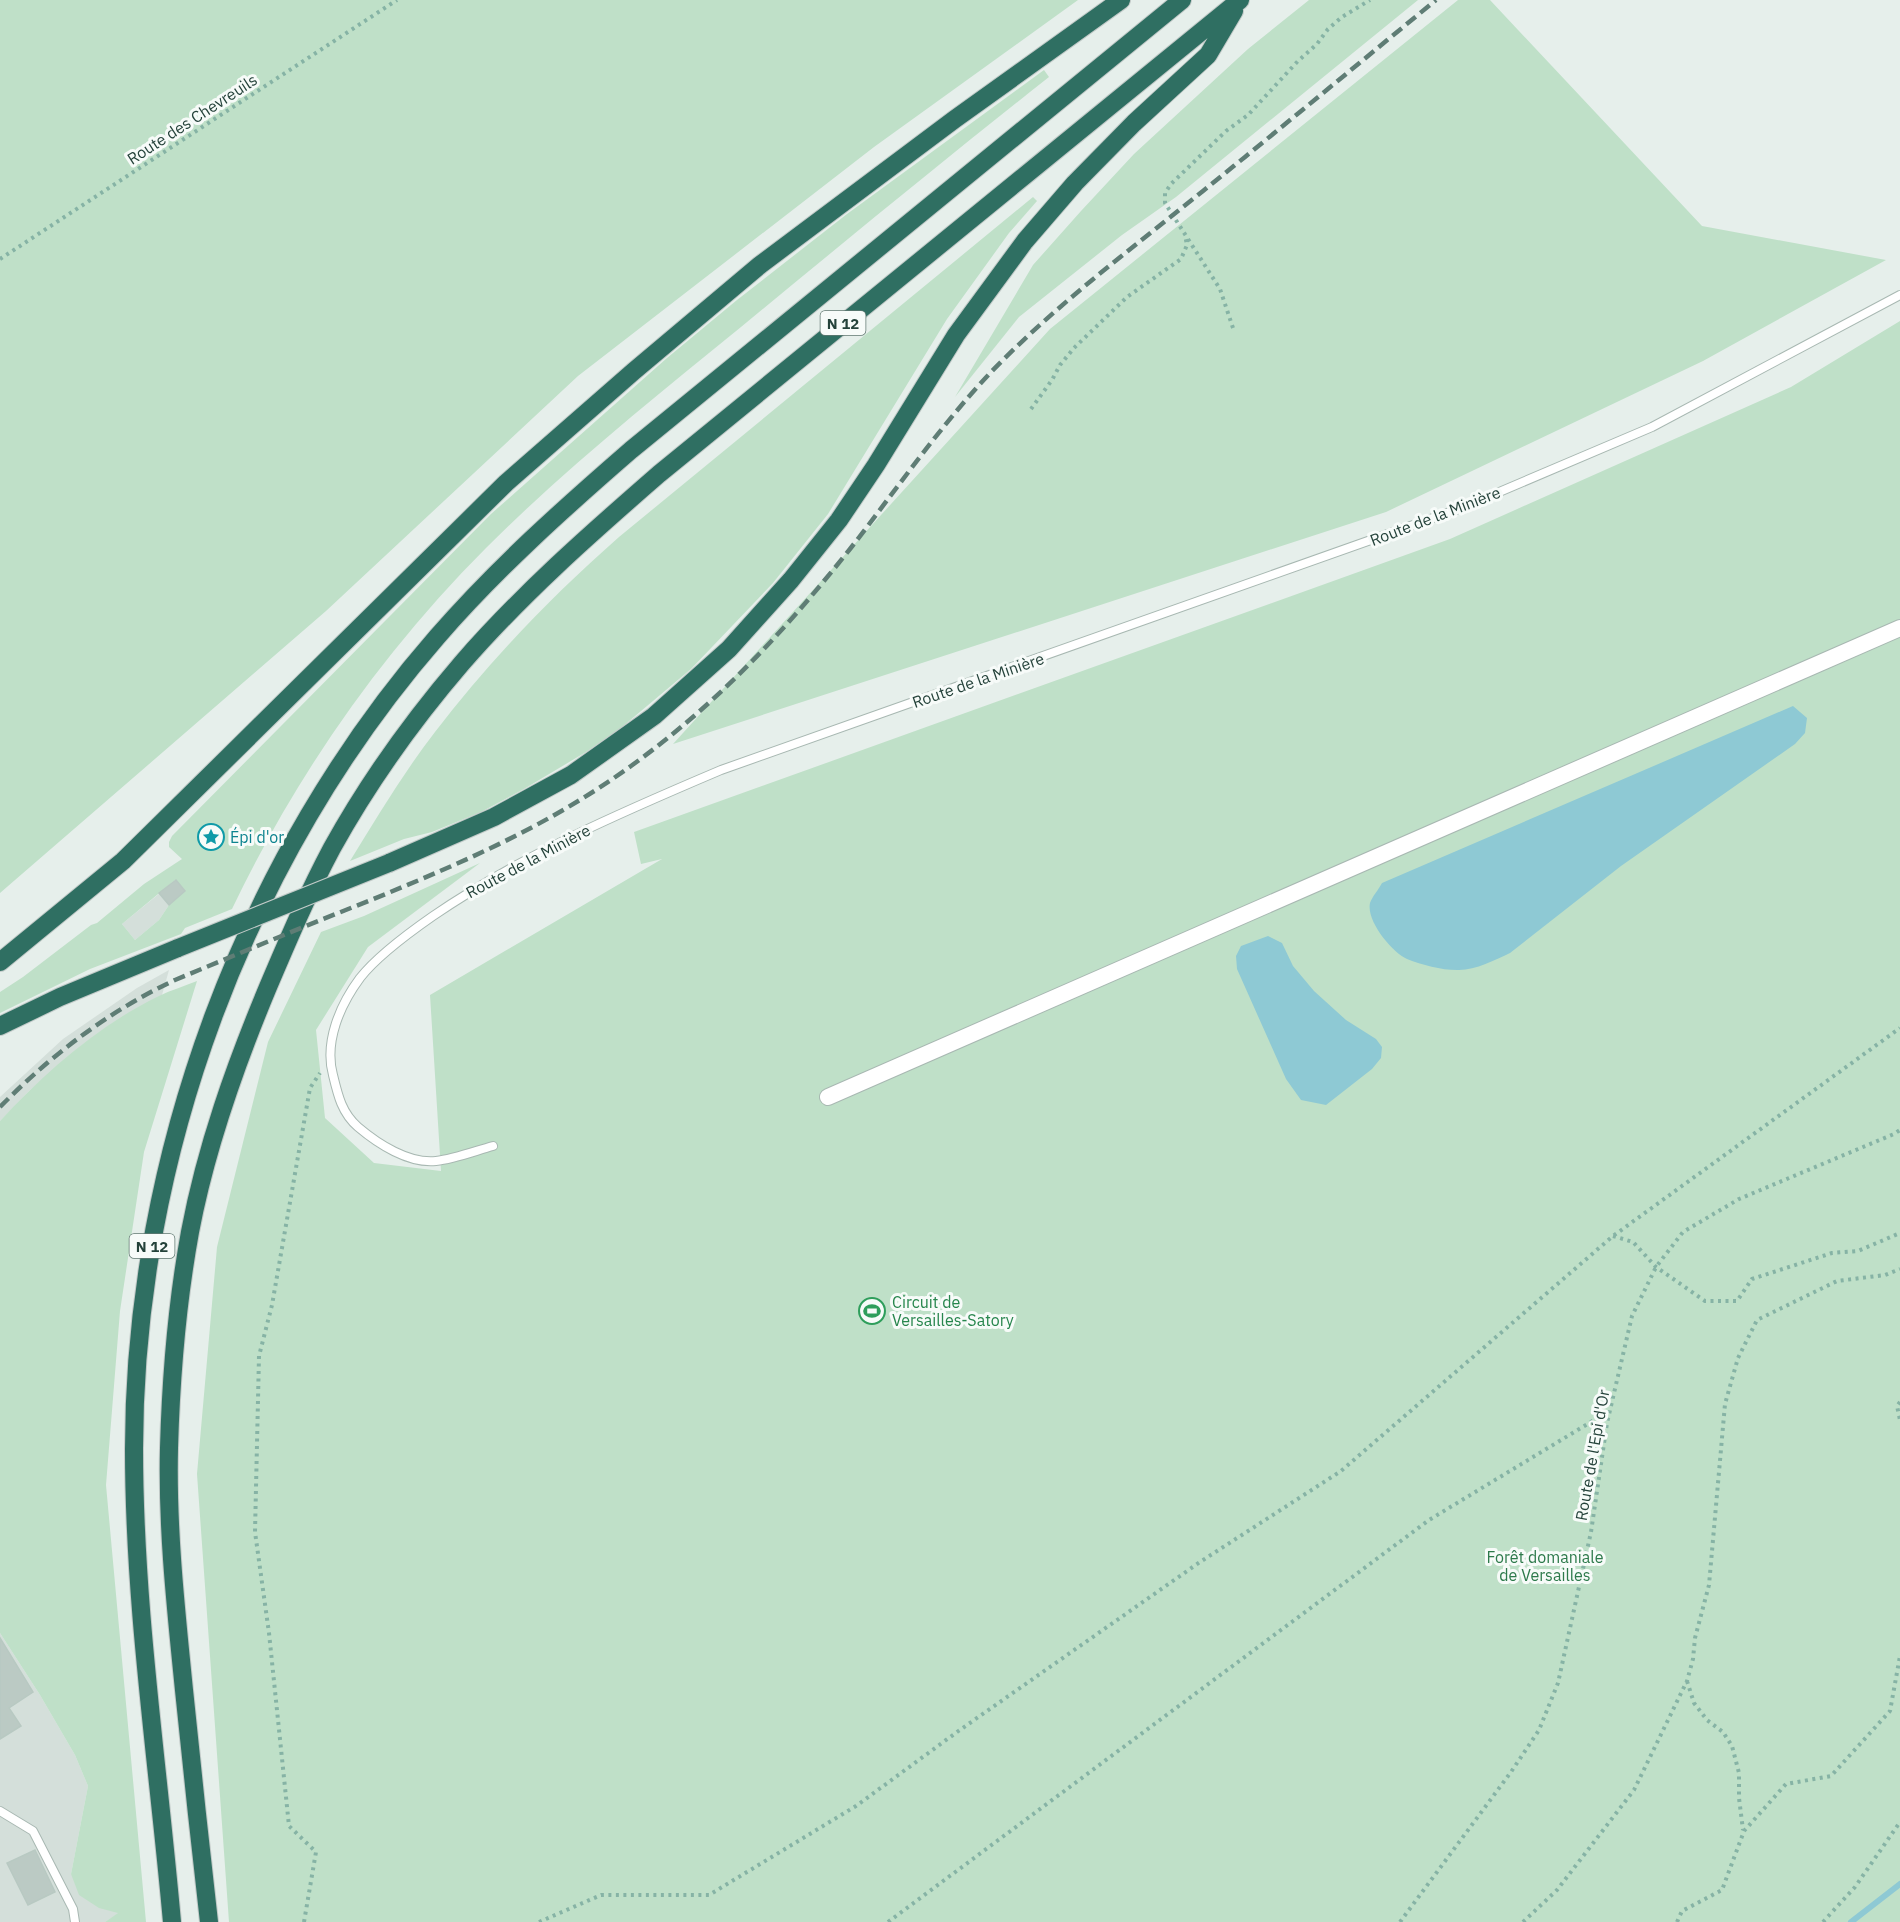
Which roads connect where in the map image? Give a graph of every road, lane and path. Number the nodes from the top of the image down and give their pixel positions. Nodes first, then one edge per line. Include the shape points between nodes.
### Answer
1 (397, 0) edge
2 (1121, 0) edge
3 (1182, 0) edge
4 (1240, 0) edge
5 (1370, 0) edge
6 (1184, 231) junction
7 (0, 259) edge
8 (1900, 295) edge
9 (1233, 328) dead end
10 (1030, 409) dead end
11 (1900, 628) edge
12 (0, 962) edge
13 (0, 1026) edge
14 (1900, 1028) edge
15 (329, 1061) junction
16 (828, 1097) dead end
17 (1900, 1130) edge
18 (493, 1146) dead end
19 (1900, 1233) edge
20 (1613, 1236) junction
21 (1656, 1267) junction
22 (1900, 1269) edge
23 (1900, 1402) edge
24 (1610, 1411) junction
25 (1900, 1420) edge
26 (1900, 1656) edge
27 (1687, 1681) junction
28 (0, 1811) edge
29 (1900, 1822) edge
30 (1744, 1831) junction
31 (75, 1922) edge
32 (172, 1922) edge
33 (209, 1922) edge
34 (304, 1922) edge
35 (539, 1922) edge
36 (888, 1922) edge
37 (1400, 1922) edge
38 (1523, 1922) edge
39 (1677, 1922) edge
40 (1823, 1922) edge

1 - 7 path, Route des Chevreuils
2 - 12 highway via 760,266 634,371 506,483 123,861
3 - 32 highway, N 12 via 563,509 435,638 350,751 300,829 233,968 197,1062 174,1140 145,1287 137,1360 136,1537 142,1635
4 - 13 highway, bridge via 1208,55 1134,123 1025,241 956,334 839,520 791,580 729,649 654,716 571,775 494,817 60,997
4 - 33 highway, N 12 via 584,538 462,663 413,724 333,847 298,917 234,1070 207,1159 190,1232 182,1290 169,1451 171,1535
5 - 6 path via 1328,29 1248,115 1171,184 1165,193 1165,203
6 - 9 path via 1220,289
6 - 10 path via 1187,245 1181,260 1127,297 1074,348
8 - 15 lane, Route de la Minière via 1652,427 1464,507 721,770 605,820 497,875 402,938 361,978 337,1018
11 - 16 street
14 - 20 path
15 - 18 lane, Route de la Minière via 348,1118 370,1137 411,1159 435,1161
15 - 34 path via 310,1088 272,1305 259,1356 255,1532 289,1826 316,1852
17 - 21 path, Route de l'Epi d'Or via 1739,1199 1683,1232
19 - 21 path via 1858,1251 1832,1253 1752,1279 1737,1301 1705,1301
20 - 21 path via 1634,1242
20 - 35 path via 1341,1471 1182,1575 856,1806 709,1895 601,1894
21 - 24 path, Route de l'Epi d'Or via 1632,1316
22 - 27 path via 1885,1275 1837,1281 1757,1320 1738,1358 1725,1404 1708,1585
23 - 25 path
24 - 36 path via 1429,1520
24 - 37 path, Route de l'Epi d'Or via 1586,1555 1558,1683 1539,1730
26 - 30 path via 1890,1711 1831,1776 1786,1784
27 - 30 path via 1694,1703 1732,1746 1739,1773
27 - 38 path via 1634,1790 1557,1890
28 - 31 lane via 33,1831 73,1909
29 - 40 path via 1855,1887
30 - 39 path via 1722,1890 1682,1911

